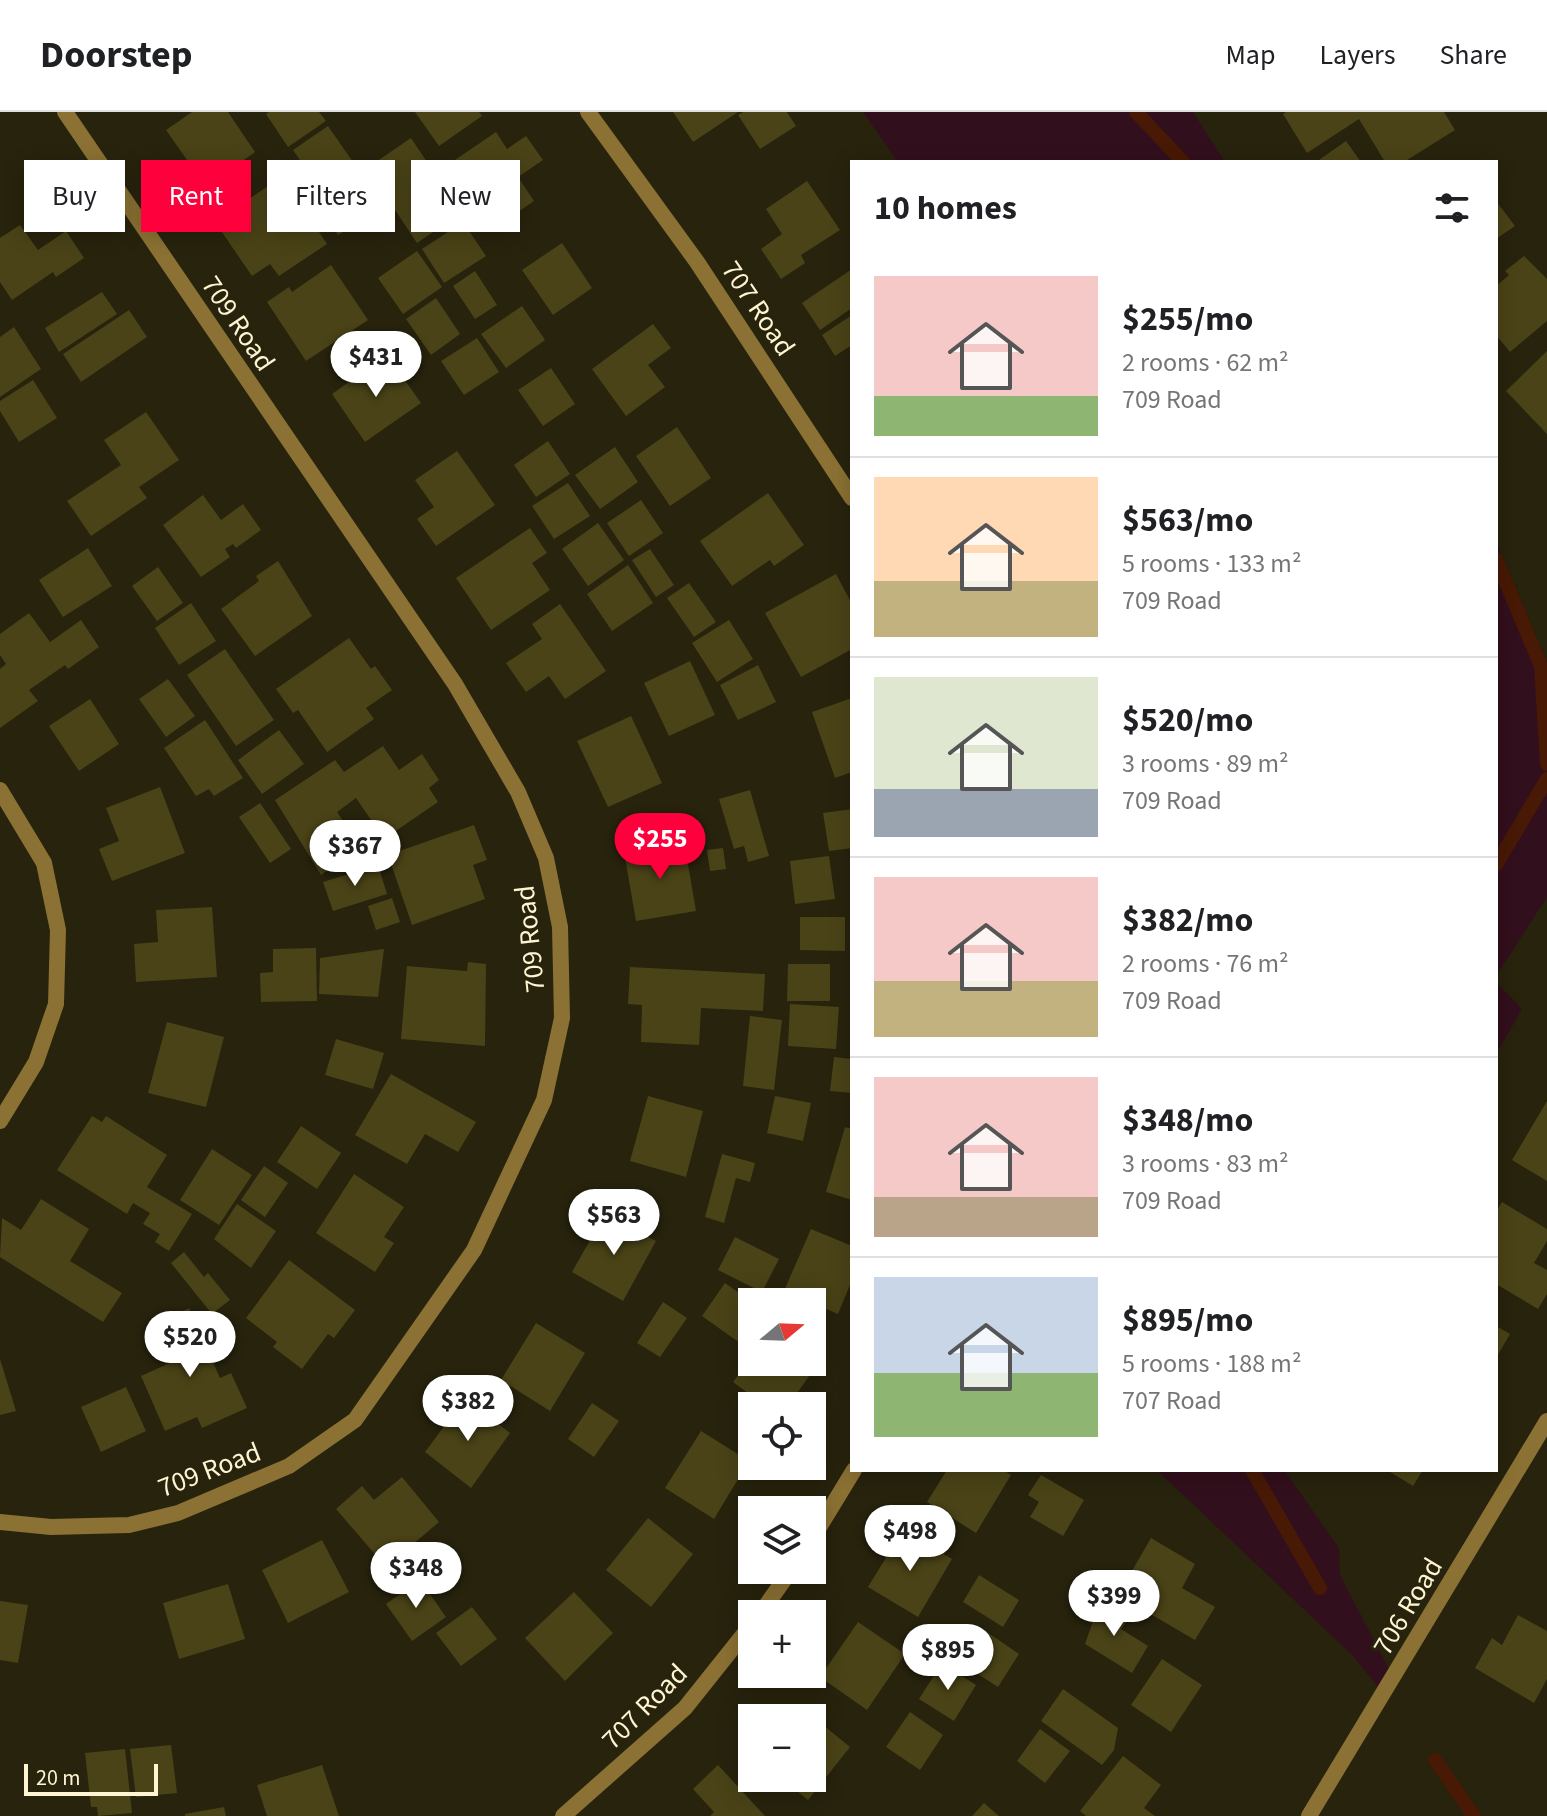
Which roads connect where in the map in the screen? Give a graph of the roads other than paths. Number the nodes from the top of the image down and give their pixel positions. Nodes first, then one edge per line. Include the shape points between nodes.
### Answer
1 (65, 112) edge
2 (588, 112) edge
3 (850, 495) edge
4 (0, 790) edge
5 (0, 1121) edge
6 (1547, 1421) edge
7 (853, 1472) edge
8 (826, 1516) edge
9 (0, 1522) edge
10 (738, 1642) edge
11 (563, 1816) edge
12 (1309, 1816) edge

1 - 9 street, 709 Road via 455,684 518,792 546,858 560,927 562,1018 544,1100 474,1250 355,1420 289,1466 178,1513 129,1525
2 - 3 street, 707 Road via 697,262
4 - 5 street via 44,863 58,930 56,1004 36,1062
6 - 12 street, 706 Road
7 - 8 street
10 - 11 street, 707 Road via 685,1708

